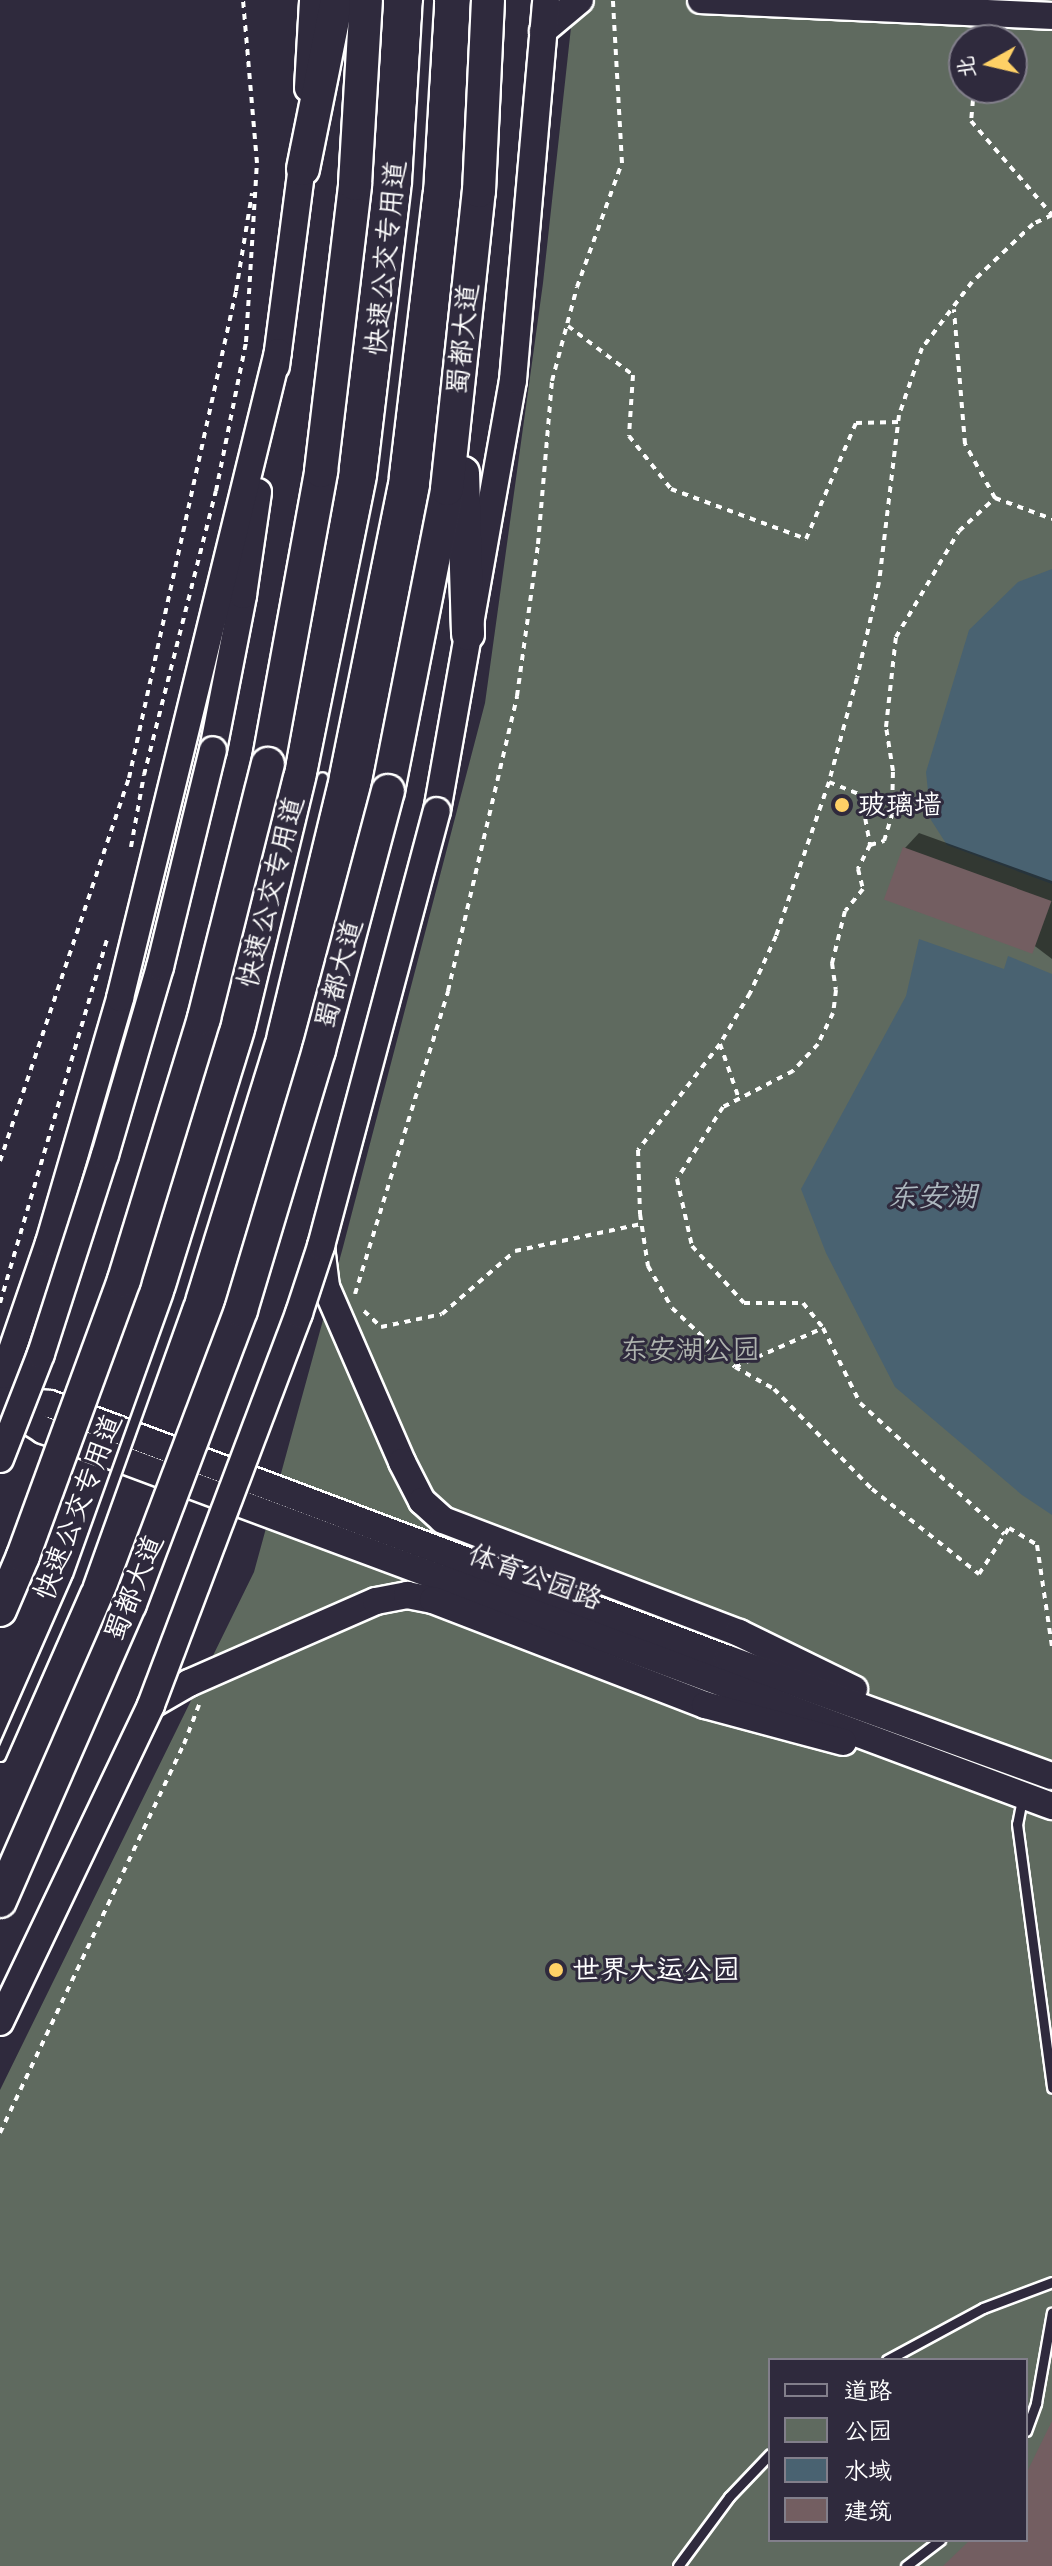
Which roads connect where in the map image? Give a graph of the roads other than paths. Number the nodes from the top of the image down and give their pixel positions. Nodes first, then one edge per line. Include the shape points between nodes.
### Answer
1 (313, 0) edge
2 (337, 0) edge
3 (366, 0) edge
4 (428, 0) edge
5 (488, 0) edge
6 (546, 0) edge
7 (580, 0) edge
8 (701, 0) edge
9 (1052, 16) edge
10 (543, 31) junction
11 (303, 169) junction
12 (278, 352) junction
13 (459, 374) junction
14 (468, 634) junction
15 (321, 1246) junction
16 (0, 1385) edge
17 (0, 1401) edge
18 (0, 1459) edge
19 (0, 1610) edge
20 (151, 1705) junction
21 (0, 1756) edge
22 (984, 1766) junction
23 (1036, 1779) edge
24 (1052, 1806) edge
25 (0, 1901) edge
26 (0, 2022) edge
27 (1052, 2088) edge
28 (1052, 2282) edge
29 (1052, 2312) edge
30 (891, 2358) edge
31 (1028, 2425) edge
32 (768, 2456) edge
33 (937, 2542) edge
34 (678, 2566) edge
35 (906, 2566) edge

1 - 11 main road
2 - 11 highway
3 - 19 highway, bridge via 355,184 321,471 268,764 204,1018 124,1280
4 - 21 lane, 快速公交专用道, bridge via 417,187 382,479 322,777 260,1034 179,1296 77,1581
5 - 13 highway, 蜀都大道 via 479,191
6 - 10 main road
7 - 10 main road
8 - 9 main road
10 - 14 main road via 513,380
11 - 12 main road
12 - 16 main road via 120,998 49,1243
12 - 18 main road, bridge via 243,595 213,750 160,967 41,1354
13 - 14 highway
13 - 25 highway, 蜀都大道, bridge via 447,489 388,791 319,1050 241,1310 130,1604
14 - 15 main road, bridge via 437,811
15 - 20 main road, bridge
15 - 22 main road via 326,1287 346,1308 422,1501 443,1520 739,1633
17 - 22 main road, 体育公园路 via 50,1404
20 - 22 main road via 376,1601 407,1595 433,1600 705,1705
20 - 26 main road, bridge
22 - 23 main road, 体育公园路
23 - 24 main road, 体育公园路
23 - 27 lane via 1017,1824
28 - 30 lane via 983,2308
29 - 31 lane
32 - 34 lane via 729,2497
33 - 35 lane

